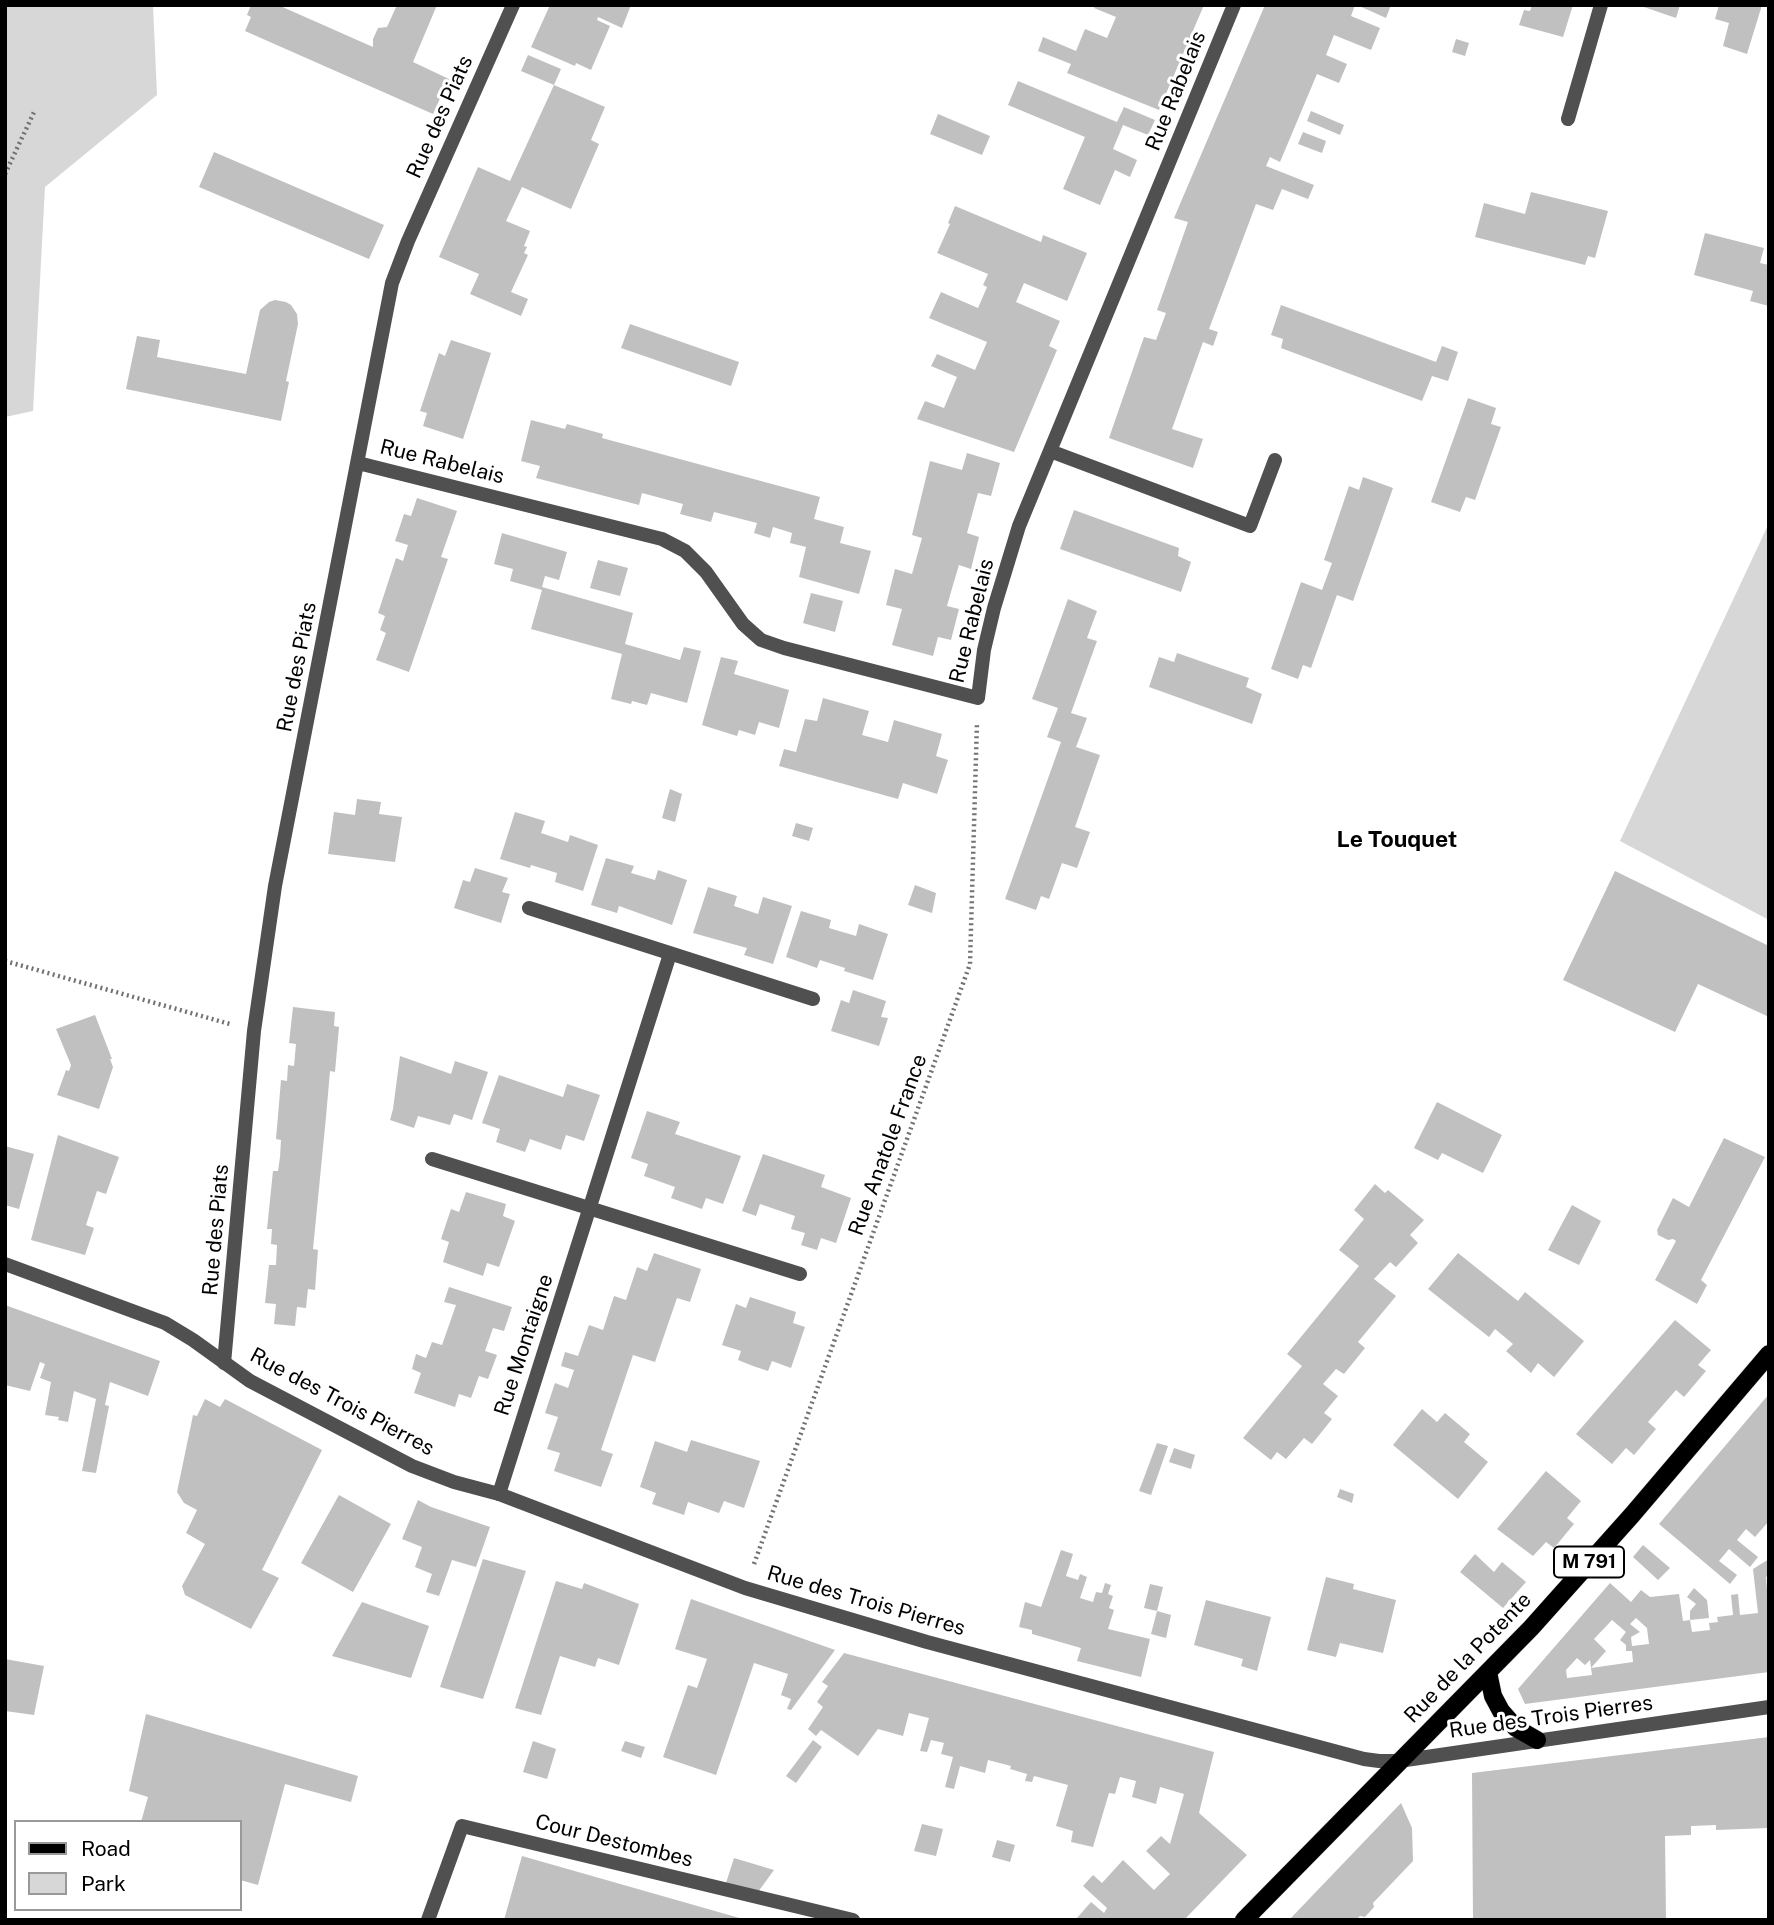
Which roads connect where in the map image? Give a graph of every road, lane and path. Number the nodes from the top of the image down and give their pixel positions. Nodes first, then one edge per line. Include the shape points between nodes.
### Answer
1 (513, 5) edge
2 (1234, 5) edge
3 (1601, 5) edge
4 (35, 110) dead end
5 (1568, 119) dead end
6 (5, 174) edge
7 (1050, 451) junction
8 (1275, 460) dead end
9 (358, 463) junction
10 (978, 698) junction
11 (529, 908) dead end
12 (670, 954) junction
13 (5, 961) edge
14 (813, 999) dead end
15 (254, 1031) junction
16 (432, 1159) dead end
17 (590, 1208) junction
18 (5, 1264) edge
19 (800, 1274) dead end
20 (1769, 1354) edge
21 (225, 1363) junction
22 (499, 1494) junction
23 (745, 1588) junction
24 (1488, 1672) junction
25 (1769, 1707) edge
26 (1537, 1740) junction
27 (1399, 1761) junction
28 (428, 1920) edge
29 (853, 1920) edge
30 (1244, 1920) edge

1 - 9 street, Rue des Piats via 392,283
2 - 7 street, Rue Rabelais
3 - 5 street
4 - 6 path
7 - 8 street via 1250,526
7 - 10 street, Rue Rabelais via 1019,526 994,608
9 - 10 street, Rue Rabelais via 662,539 685,551 706,572 743,625 761,640
9 - 15 street, Rue des Piats via 275,887
10 - 23 path, Rue Anatole France via 970,964
11 - 12 street
12 - 14 street
12 - 17 street, Rue Montaigne
13 - 15 path
15 - 21 street, Rue des Piats
16 - 17 street
17 - 19 street
17 - 22 street, Rue Montaigne
18 - 21 street, Rue des Trois Pierres via 165,1323
20 - 24 main road, Rue de la Potente / M 791 via 1625,1523
21 - 22 street, Rue des Trois Pierres via 250,1381 412,1466
22 - 23 street, Rue des Trois Pierres
23 - 27 street, Rue des Trois Pierres via 927,1642 1364,1759
24 - 26 main road via 1501,1711 1516,1728
24 - 27 main road, Rue de la Potente / M 791
25 - 26 street, Rue des Trois Pierres
26 - 27 street, Rue des Trois Pierres
27 - 30 main road, Rue de la Potente / M 791
28 - 29 street, Cour Destombes via 462,1826

